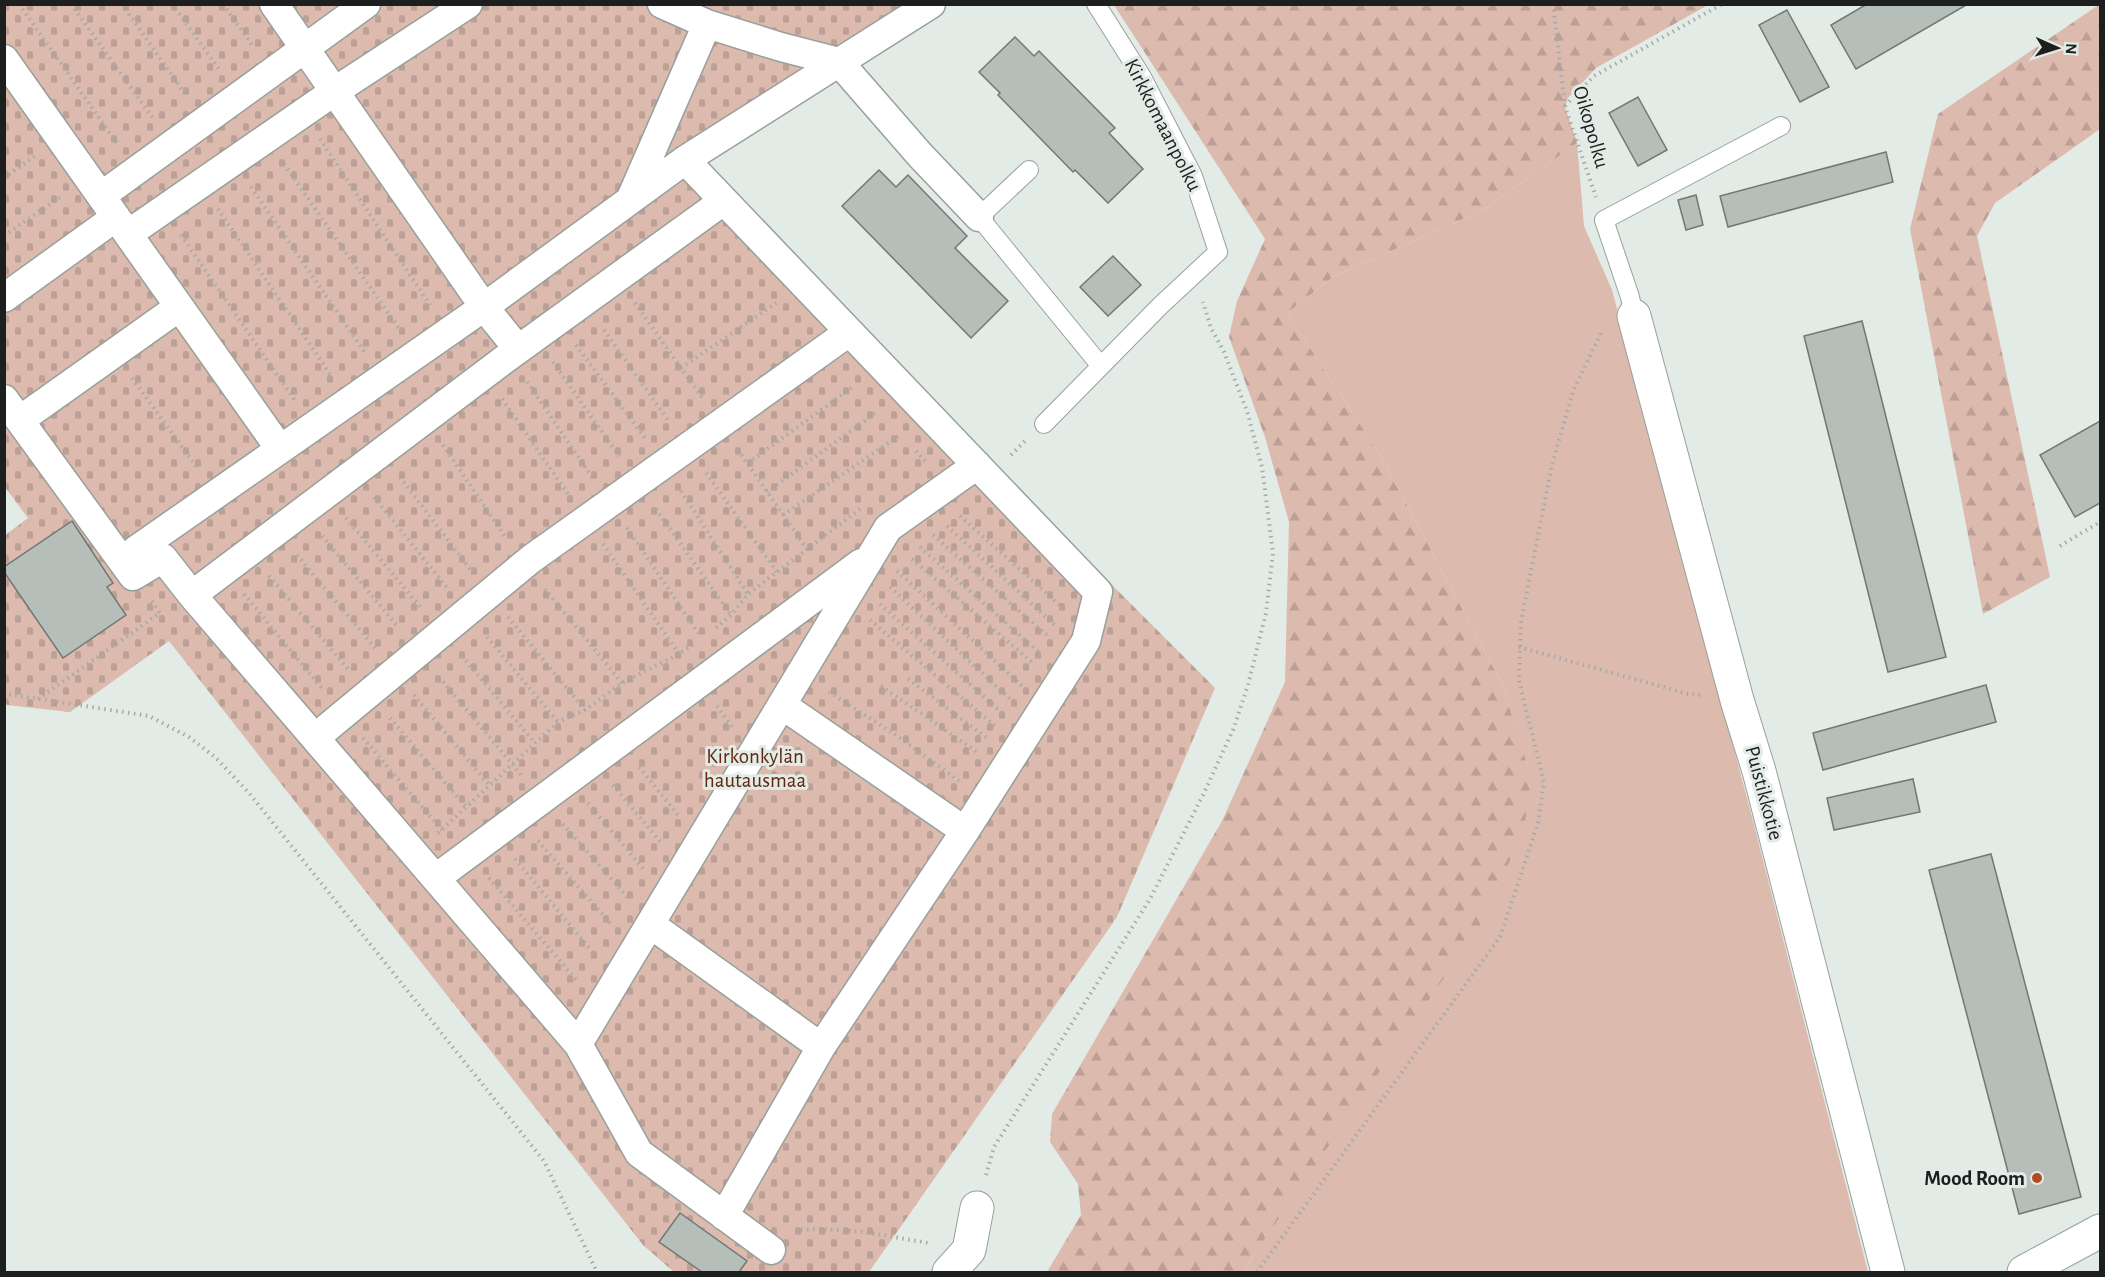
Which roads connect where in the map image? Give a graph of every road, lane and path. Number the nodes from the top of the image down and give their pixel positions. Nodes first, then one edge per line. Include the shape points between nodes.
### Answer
1 (19, 4) edge
2 (71, 4) edge
3 (122, 4) edge
4 (172, 4) edge
5 (223, 4) edge
6 (274, 4) edge
7 (339, 4) edge
8 (366, 4) edge
9 (468, 4) edge
10 (662, 4) edge
11 (931, 4) edge
12 (1096, 4) edge
13 (1553, 4) edge
14 (1722, 4) edge
15 (707, 24) junction
16 (315, 42) junction
17 (4, 59) edge
18 (839, 62) junction
19 (272, 73) junction
20 (335, 91) junction
21 (239, 97) junction
22 (1565, 107) junction
23 (303, 113) junction
24 (204, 122) junction
25 (1781, 126) dead end
26 (266, 138) junction
27 (172, 145) junction
28 (685, 160) junction
29 (233, 162) junction
30 (1029, 170) dead end
31 (136, 171) junction
32 (201, 184) junction
33 (631, 200) junction
34 (722, 202) junction
35 (108, 206) junction
36 (163, 210) junction
37 (979, 216) junction
38 (1604, 220) junction
39 (4, 236) edge
40 (1218, 252) junction
41 (617, 278) junction
42 (4, 298) edge
43 (776, 303) dead end
44 (179, 307) junction
45 (484, 307) junction
46 (1634, 316) junction
47 (558, 320) junction
48 (448, 332) junction
49 (849, 332) junction
50 (518, 349) junction
51 (114, 353) junction
52 (417, 353) junction
53 (1100, 365) junction
54 (681, 368) junction
55 (382, 378) junction
56 (854, 386) dead end
57 (348, 402) junction
58 (12, 409) edge
59 (878, 411) dead end
60 (425, 419) junction
61 (720, 423) junction
62 (1044, 424) joint
63 (313, 426) junction
64 (900, 435) dead end
65 (280, 449) junction
66 (381, 453) junction
67 (663, 463) junction
68 (748, 464) junction
69 (982, 470) junction
70 (355, 473) junction
71 (767, 492) junction
72 (216, 494) junction
73 (326, 494) junction
74 (861, 508) dead end
75 (303, 512) junction
76 (783, 514) junction
77 (960, 516) dead end
78 (2100, 522) edge
79 (947, 526) dead end
80 (277, 531) junction
81 (933, 535) dead end
82 (2060, 546) dead end
83 (920, 547) dead end
84 (807, 549) junction
85 (249, 552) junction
86 (872, 555) junction
87 (912, 559) dead end
88 (524, 565) junction
89 (897, 570) dead end
90 (225, 571) junction
91 (133, 576) junction
92 (885, 583) dead end
93 (489, 594) junction
94 (748, 594) junction
95 (192, 595) junction
96 (880, 604) dead end
97 (466, 613) junction
98 (867, 618) dead end
99 (442, 632) junction
100 (1519, 647) junction
101 (418, 652) junction
102 (394, 672) junction
103 (908, 679) dead end
104 (699, 682) junction
105 (622, 683) junction
106 (881, 686) dead end
107 (829, 692) dead end
108 (369, 693) junction
109 (4, 696) edge
110 (37, 699) junction
111 (1737, 700) junction
112 (1046, 703) junction
113 (782, 705) junction
114 (585, 710) junction
115 (343, 714) junction
116 (558, 722) junction
117 (316, 737) junction
118 (535, 743) junction
119 (752, 754) junction
120 (512, 764) junction
121 (638, 766) dead end
122 (607, 778) dead end
123 (489, 785) junction
124 (583, 798) dead end
125 (542, 800) junction
126 (985, 800) junction
127 (466, 807) junction
128 (442, 830) junction
129 (965, 831) junction
130 (535, 838) dead end
131 (700, 842) junction
132 (415, 854) junction
133 (513, 857) dead end
134 (684, 868) junction
135 (489, 877) dead end
136 (436, 878) junction
137 (667, 897) junction
138 (650, 924) junction
139 (634, 950) junction
140 (616, 980) junction
141 (600, 1008) junction
142 (578, 1044) junction
143 (821, 1047) junction
144 (977, 1208) joint
145 (724, 1216) junction
146 (2100, 1231) edge
147 (771, 1250) joint
148 (959, 1262) edge
149 (597, 1272) edge
150 (1257, 1272) edge
151 (1888, 1272) edge
152 (2024, 1272) edge

1 - 31 path
2 - 27 path
3 - 24 path
4 - 21 path
5 - 19 path
6 - 16 street
7 - 16 street
8 - 16 street
9 - 20 street
10 - 15 street
11 - 18 street
12 - 40 lane, Kirkkomaanpolku via 1142,77 1193,176
13 - 22 path, Oikopolku
14 - 22 path via 1594,76
15 - 18 street
15 - 33 street
16 - 19 street
16 - 20 street
17 - 35 street
18 - 28 street
18 - 37 street
19 - 21 street
20 - 23 street
20 - 45 street
21 - 24 street
22 - 38 path, Oikopolku
23 - 26 street
23 - 48 path
24 - 27 street
25 - 38 lane
26 - 29 street
26 - 52 path
27 - 31 street
28 - 33 street
28 - 34 street
29 - 32 street
29 - 55 path
30 - 37 lane
31 - 35 street
32 - 36 street
32 - 57 path
33 - 45 street
34 - 41 street
34 - 49 street
35 - 36 street
35 - 39 path
35 - 42 street
35 - 44 street
36 - 63 path
37 - 53 lane
38 - 46 lane
40 - 53 lane
40 - 144 path via 1201,295 1247,411 1262,467 1273,553 1266,613 1248,686 1233,730 1150,899 994,1147
41 - 47 street
41 - 54 path
43 - 54 path
44 - 51 street
44 - 65 street
45 - 48 street
45 - 50 street
46 - 100 path via 1602,330 1573,391 1552,465
46 - 111 street, Puistikkotie
47 - 50 street
47 - 67 path
48 - 52 street
49 - 61 street
49 - 69 street
50 - 60 street
51 - 58 street
51 - 72 path
52 - 55 street
53 - 62 lane
54 - 61 path
55 - 57 street
56 - 68 path
57 - 63 street
58 - 91 street
59 - 71 path
60 - 66 street
60 - 88 path
61 - 67 street
61 - 68 path
62 - 69 path
63 - 65 street
64 - 76 path
65 - 72 street
66 - 70 street
66 - 93 path
67 - 88 street
67 - 94 path
68 - 71 path
69 - 86 street via 888,528
69 - 112 street via 1098,592
70 - 73 street
70 - 97 path
71 - 76 path
72 - 91 street via 136,550
73 - 75 street
73 - 99 path
74 - 84 path
75 - 80 street
75 - 101 path
76 - 84 path
77 - 112 path
78 - 82 path
79 - 112 path
80 - 85 street
80 - 102 path
81 - 112 path
83 - 112 path
84 - 94 path
85 - 90 street
85 - 108 path
86 - 104 street
86 - 113 street
87 - 112 path
88 - 93 street
88 - 105 path
89 - 112 path
90 - 95 street
90 - 115 path
91 - 95 street via 163,558
91 - 110 path via 160,613
92 - 112 path
93 - 97 street
93 - 114 path
94 - 105 path via 731,615 679,654
95 - 117 street
96 - 112 path
97 - 99 street
97 - 116 path
98 - 112 path
99 - 101 street
99 - 118 path
100 - 111 path via 1688,694
100 - 150 path via 1519,681 1544,782 1538,823 1500,937
101 - 102 street
101 - 120 path
102 - 108 street
102 - 123 path
103 - 112 path
104 - 119 path
104 - 125 street
105 - 114 path
106 - 112 path
107 - 126 path
108 - 115 street
108 - 127 path
109 - 110 path
110 - 149 path via 149,716 189,736 222,765 544,1161
111 - 151 street, Puistikkotie via 1762,782
112 - 126 street
113 - 119 street
113 - 129 street
114 - 116 path
115 - 117 street
115 - 128 path
116 - 118 path
117 - 132 street
118 - 120 path
119 - 131 street
120 - 123 path
121 - 131 path
122 - 134 path
123 - 127 path
124 - 137 path
125 - 136 street
125 - 138 path
126 - 129 street
127 - 128 path
128 - 132 path
129 - 143 street
130 - 139 path
131 - 134 street
132 - 136 street
133 - 140 path
134 - 137 street
135 - 141 path
136 - 142 street
137 - 138 street
138 - 139 street
138 - 143 street
139 - 140 street
140 - 141 street
141 - 142 street
142 - 145 street via 639,1153
143 - 145 street
144 - 148 street
145 - 147 street
146 - 152 street
147 - 148 path via 782,1231 823,1229 866,1232

